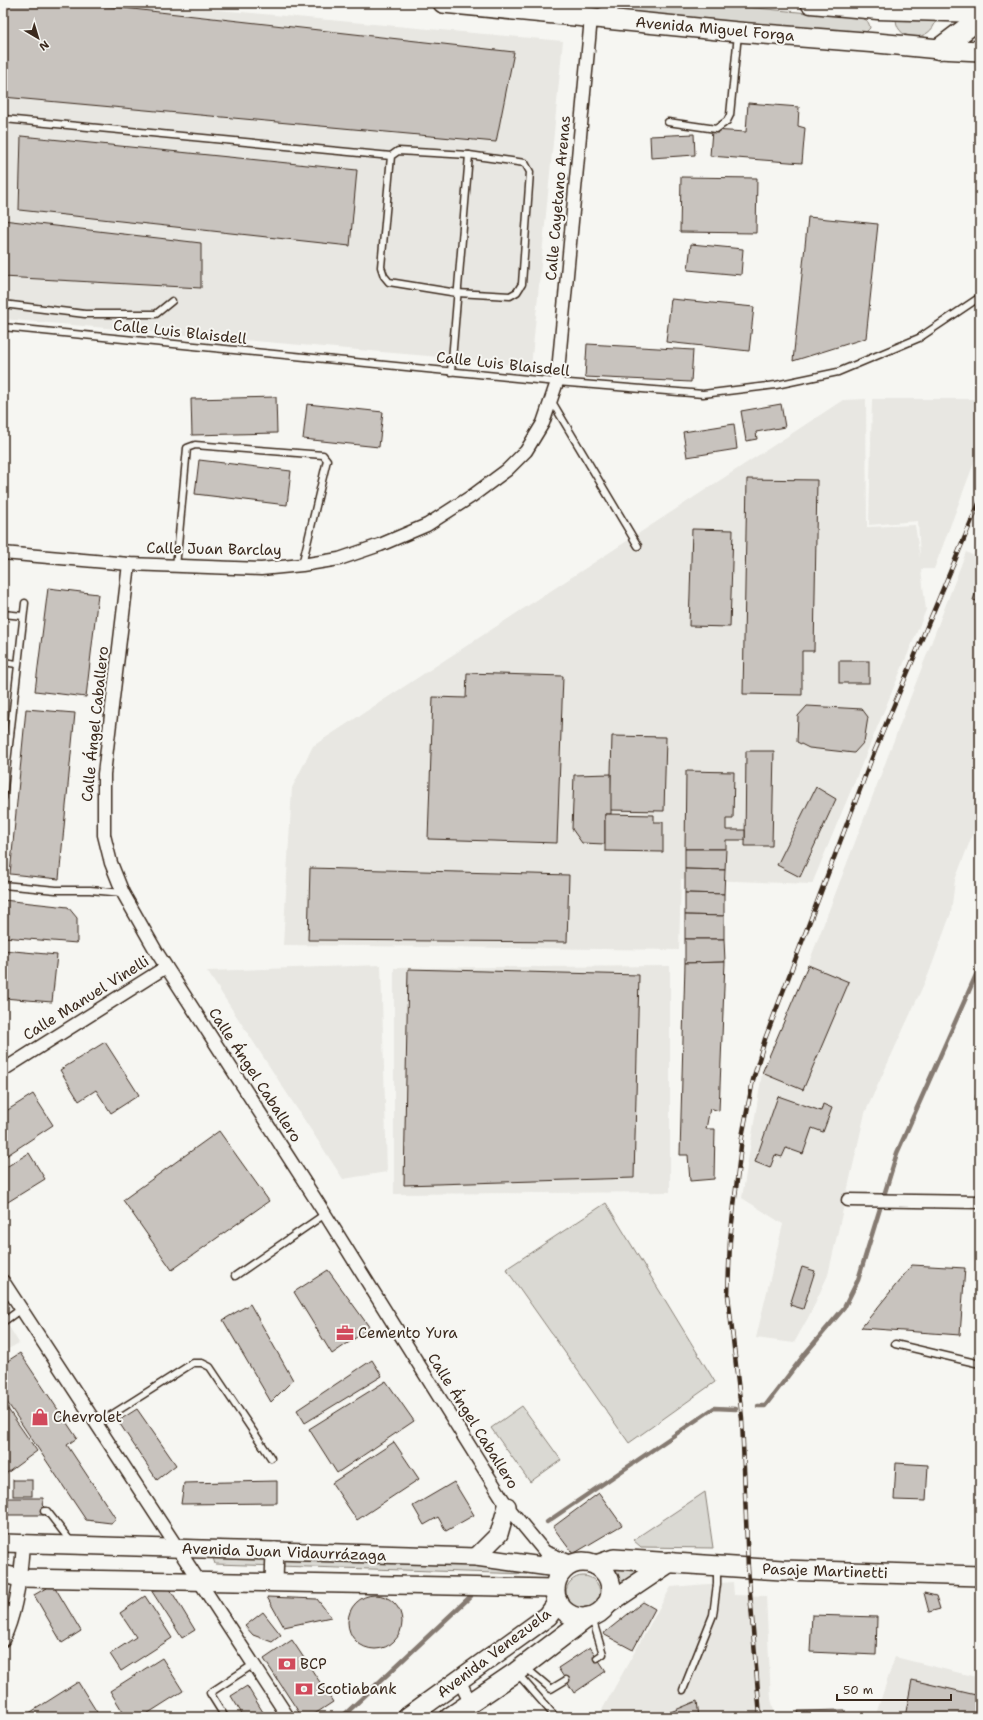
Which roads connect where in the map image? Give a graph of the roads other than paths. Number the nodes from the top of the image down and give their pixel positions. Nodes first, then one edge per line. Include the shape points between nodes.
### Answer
1 (443, 3) edge
2 (574, 3) edge
3 (616, 3) edge
4 (811, 3) edge
5 (980, 12) edge
6 (591, 18) junction
7 (980, 18) edge
8 (738, 32) junction
9 (939, 49) junction
10 (980, 51) edge
11 (4, 119) edge
12 (668, 122) dead end
13 (3, 127) edge
14 (469, 155) junction
15 (391, 156) junction
16 (457, 293) junction
17 (980, 297) edge
18 (172, 301) dead end
19 (3, 304) edge
20 (3, 327) edge
21 (451, 372) junction
22 (557, 382) junction
23 (551, 400) junction
24 (638, 546) dead end
25 (3, 554) edge
26 (129, 564) junction
27 (302, 565) junction
28 (176, 567) junction
29 (25, 603) dead end
30 (3, 614) edge
31 (23, 616) junction
32 (3, 662) edge
33 (17, 664) junction
34 (3, 798) edge
35 (3, 885) edge
36 (123, 893) junction
37 (166, 967) junction
38 (3, 1070) edge
39 (848, 1200) dead end
40 (980, 1202) edge
41 (325, 1214) junction
42 (235, 1276) dead end
43 (3, 1281) edge
44 (21, 1309) junction
45 (3, 1322) edge
46 (895, 1344) dead end
47 (980, 1364) edge
48 (97, 1424) junction
49 (271, 1458) dead end
50 (507, 1506) junction
51 (44, 1511) dead end
52 (3, 1543) edge
53 (23, 1544) junction
54 (74, 1546) junction
55 (178, 1548) junction
56 (275, 1551) junction
57 (476, 1557) junction
58 (670, 1562) junction
59 (596, 1565) junction
60 (717, 1566) junction
61 (3, 1574) edge
62 (558, 1575) junction
63 (980, 1576) edge
64 (20, 1578) junction
65 (199, 1581) junction
66 (274, 1582) junction
67 (595, 1613) junction
68 (3, 1640) edge
69 (597, 1658) dead end
70 (254, 1664) junction
71 (520, 1669) junction
72 (459, 1680) junction
73 (566, 1680) dead end
74 (683, 1690) dead end
75 (468, 1709) edge
76 (225, 1717) edge
77 (288, 1717) edge
78 (408, 1717) edge
79 (450, 1717) edge
80 (552, 1717) edge

1 - 6 main road, Avenida Miguel Forga
2 - 6 street via 579,11
3 - 6 street via 607,12
4 - 5 highway via 878,9
6 - 8 main road, Avenida Miguel Forga
6 - 22 street, Calle Cayetano Arenas
7 - 9 highway
8 - 9 main road, Avenida Miguel Forga
8 - 12 lane via 730,115 727,121 716,129
9 - 10 main road, Avenida Miguel Forga
11 - 13 lane
11 - 15 lane
14 - 15 lane via 398,151
14 - 16 lane
14 - 16 lane via 525,163 530,172 522,284 517,292 510,296
15 - 16 lane via 381,267 384,276 389,282
16 - 21 lane
17 - 22 lane, Calle Luis Blaisdell via 919,338 838,372 776,385 703,394
18 - 19 lane via 156,314 85,314
20 - 21 lane, Calle Luis Blaisdell
21 - 22 lane, Calle Luis Blaisdell
22 - 23 street, Calle Juan Barclay
23 - 24 lane
23 - 27 street, Calle Juan Barclay via 543,423 526,451 507,470 472,496 427,525 380,545 340,559
25 - 26 street, Calle Juan Barclay
26 - 28 street, Calle Juan Barclay
26 - 36 street, Calle Ángel Caballero via 104,774 103,807 104,835 111,863
27 - 28 street, Calle Juan Barclay via 261,569
27 - 28 lane via 327,460 323,455 195,445 188,448
29 - 31 lane
30 - 31 lane
31 - 33 lane
32 - 33 lane
33 - 34 lane
35 - 36 lane
36 - 37 street, Calle Ángel Caballero
37 - 38 street, Calle Manuel Vinelli
37 - 41 street, Calle Ángel Caballero
39 - 40 street
41 - 42 lane
41 - 50 street, Calle Ángel Caballero
43 - 44 street
44 - 45 lane
44 - 48 street
46 - 47 lane
48 - 49 lane via 193,1364 202,1362 210,1367
48 - 55 street
50 - 57 main road via 499,1534
50 - 62 street, Calle Ángel Caballero
51 - 54 lane via 47,1511
52 - 53 main road, Avenida Juan Vidaurrázaga
53 - 54 main road, Avenida Juan Vidaurrázaga
53 - 64 street
54 - 55 main road, Avenida Juan Vidaurrázaga
55 - 56 main road, Avenida Juan Vidaurrázaga
55 - 65 street
56 - 57 main road, Avenida Juan Vidaurrázaga
56 - 66 main road
57 - 62 main road, Avenida Juan Vidaurrázaga
58 - 59 main road, Pasaje Martinetti via 614,1559
58 - 60 main road, Pasaje Martinetti
58 - 67 main road
59 - 62 main road via 589,1562
59 - 67 main road via 604,1570 611,1587 610,1597
60 - 63 main road, Pasaje Martinetti
60 - 74 lane via 713,1615
61 - 64 main road, Avenida Juan Vidaurrázaga
62 - 66 main road, Avenida Juan Vidaurrázaga
62 - 67 main road via 567,1613 581,1617
62 - 72 main road, Avenida Venezuela via 548,1616
64 - 65 main road, Avenida Juan Vidaurrázaga
64 - 68 street via 8,1632
65 - 66 main road, Avenida Juan Vidaurrázaga
65 - 70 street
67 - 69 lane via 603,1654
67 - 71 main road, Avenida Venezuela
70 - 76 lane via 210,1693
70 - 77 street
71 - 73 lane via 551,1689
71 - 75 main road, Avenida Venezuela
71 - 80 lane via 553,1714
72 - 75 street
72 - 78 main road, Avenida Venezuela
75 - 79 main road, Avenida Venezuela

